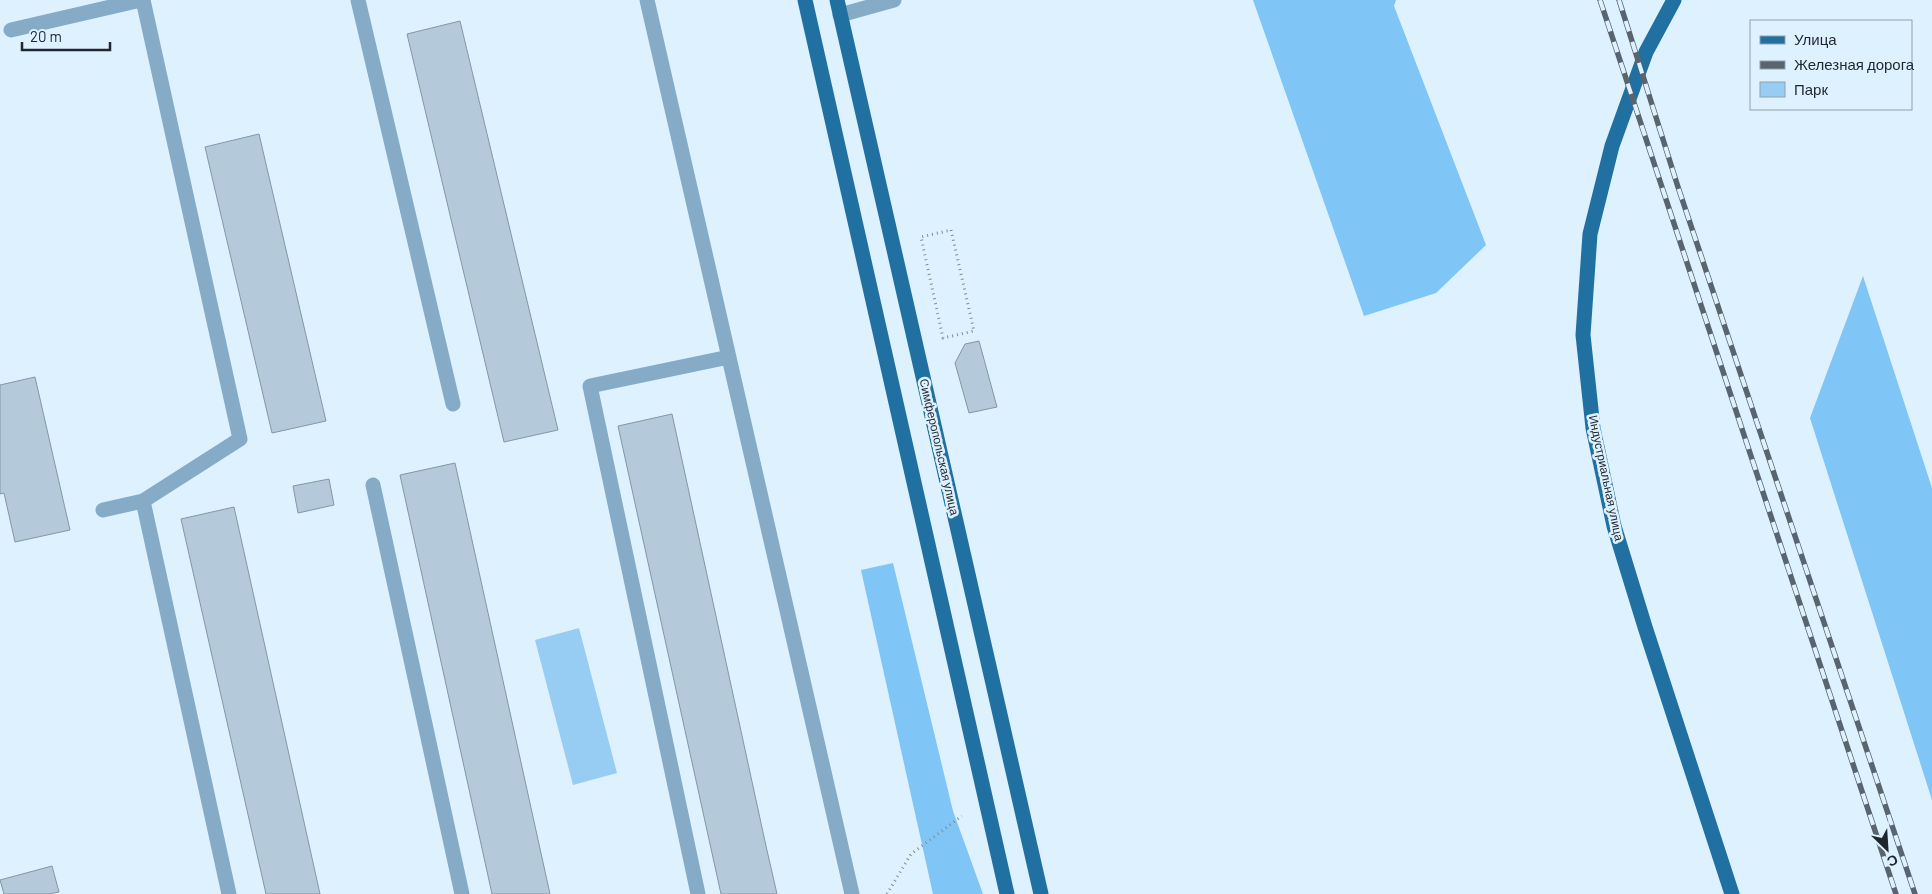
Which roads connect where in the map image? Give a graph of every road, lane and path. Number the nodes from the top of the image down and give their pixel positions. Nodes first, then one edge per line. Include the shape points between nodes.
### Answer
1 (142, 0) edge
2 (358, 0) edge
3 (647, 0) edge
4 (805, 0) edge
5 (837, 0) edge
6 (894, 0) edge
7 (1674, 0) edge
8 (840, 15) junction
9 (11, 30) dead end
10 (974, 330) joint
11 (729, 357) junction
12 (453, 404) dead end
13 (373, 484) dead end
14 (143, 500) junction
15 (103, 510) dead end
16 (962, 816) dead end
17 (229, 894) edge
18 (462, 894) edge
19 (698, 894) edge
20 (852, 894) edge
21 (887, 894) edge
22 (1007, 894) edge
23 (1040, 894) edge
24 (1732, 894) edge

1 - 9 street
1 - 14 street via 240,439
2 - 12 street
3 - 11 street
4 - 22 main road
5 - 8 main road, Симферопольская улица
6 - 8 street
7 - 24 main road, Индустриальная улица via 1646,52 1612,146 1590,234 1583,335 1593,428 1614,526
8 - 23 main road, Симферопольская улица
10 - 10 path via 944,338 921,237 951,230
11 - 19 street via 590,386
11 - 20 street
13 - 18 street
14 - 15 street
14 - 17 street
16 - 21 path via 911,854

